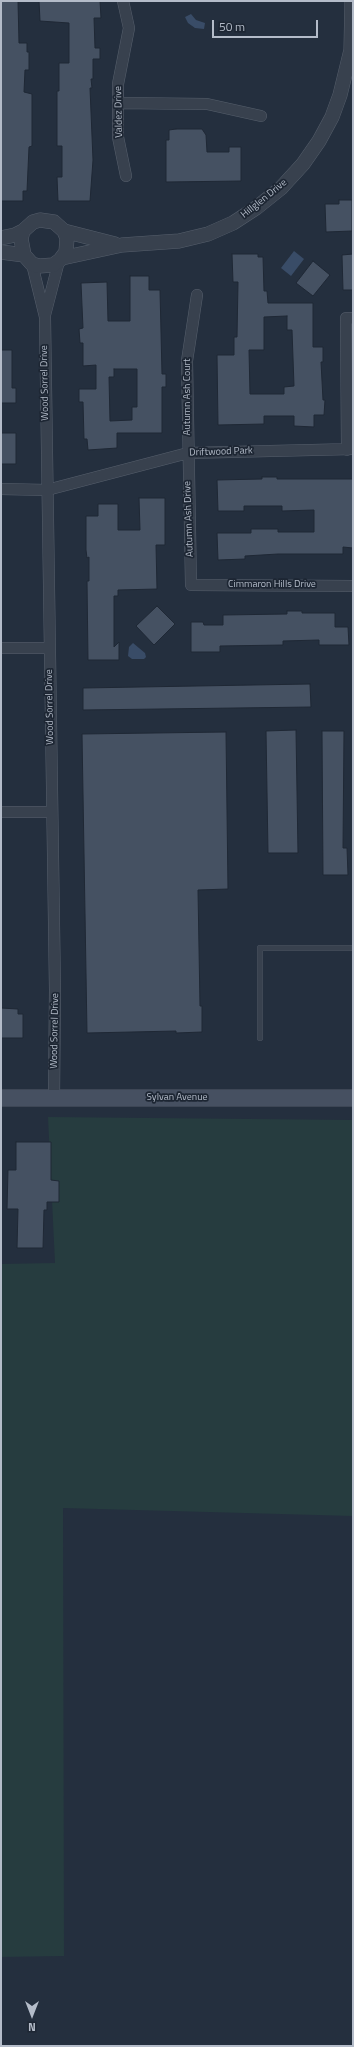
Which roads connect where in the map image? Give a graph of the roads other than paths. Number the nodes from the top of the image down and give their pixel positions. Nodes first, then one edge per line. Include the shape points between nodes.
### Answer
1 (123, 1) edge
2 (352, 1) edge
3 (118, 104) junction
4 (261, 116) dead end
5 (126, 176) dead end
6 (64, 231) junction
7 (23, 232) junction
8 (1, 238) edge
9 (122, 245) junction
10 (1, 252) edge
11 (28, 259) junction
12 (60, 260) junction
13 (197, 295) dead end
14 (45, 317) junction
15 (350, 318) edge
16 (350, 450) edge
17 (188, 453) junction
18 (1, 490) edge
19 (46, 490) junction
20 (191, 585) joint
21 (353, 586) edge
22 (1, 648) edge
23 (49, 648) junction
24 (1, 812) edge
25 (52, 812) junction
26 (353, 948) edge
27 (260, 1038) dead end
28 (1, 1098) edge
29 (54, 1098) junction
30 (353, 1098) edge

1 - 3 street, Valdez Drive via 129,28 118,84
2 - 9 street, Hillglen Drive via 351,50 332,117 303,164 281,188 256,208 208,234 178,241
3 - 4 street via 207,104
3 - 5 street, Valdez Drive via 118,137
6 - 7 street, Hillglen Drive via 54,222 40,220 28,226
6 - 9 street, Hillglen Drive
6 - 12 street via 67,245
7 - 8 street, Hillglen Drive
7 - 11 street via 20,239
9 - 12 street, Hillglen Drive
10 - 11 street, Hillglen Drive
11 - 12 street, Hillglen Drive via 46,266
11 - 14 street, Wood Sorrel Drive
12 - 14 street, Wood Sorrel Drive
13 - 17 street, Autumn Ash Court via 187,361
14 - 19 street, Wood Sorrel Drive
15 - 16 street
16 - 17 street, Driftwood Park
17 - 19 street, Driftwood Park
17 - 20 street, Autumn Ash Drive
18 - 19 street, Driftwood Park
19 - 23 street, Wood Sorrel Drive
20 - 21 street, Cimmaron Hills Drive
22 - 23 street
23 - 25 street, Wood Sorrel Drive
24 - 25 street
25 - 29 street, Wood Sorrel Drive
26 - 27 lane via 260,948
28 - 29 main road, Sylvan Avenue
29 - 30 main road, Sylvan Avenue

